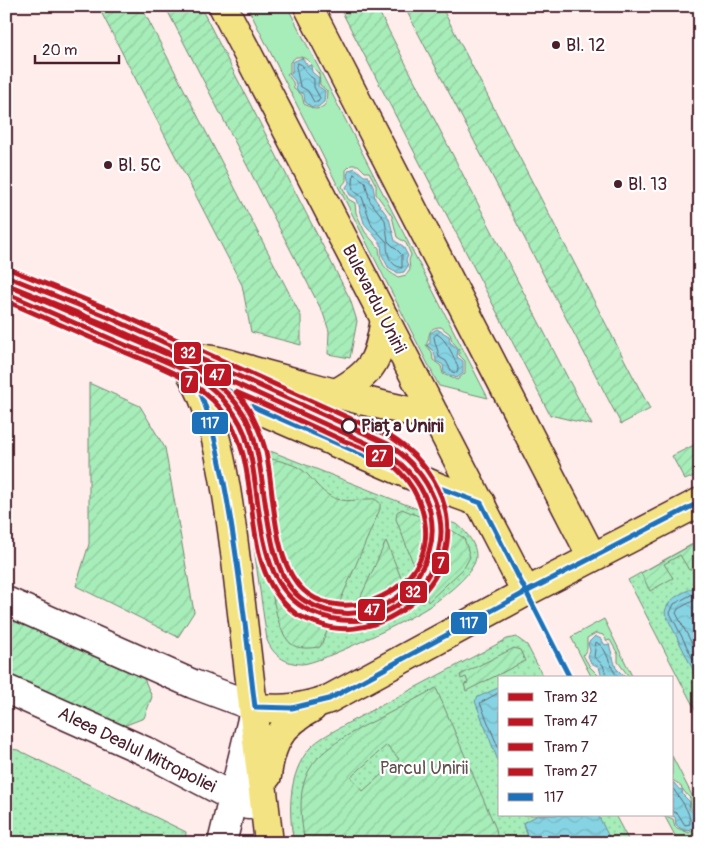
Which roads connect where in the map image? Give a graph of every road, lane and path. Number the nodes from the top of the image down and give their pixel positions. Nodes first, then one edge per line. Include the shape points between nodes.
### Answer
1 (223, 6) edge
2 (308, 6) edge
3 (6, 283) edge
4 (385, 319) junction
5 (180, 360) junction
6 (336, 393) junction
7 (435, 416) junction
8 (700, 502) edge
9 (481, 503) junction
10 (592, 556) junction
11 (526, 592) junction
12 (6, 601) edge
13 (6, 689) edge
14 (329, 699) junction
15 (255, 706) junction
16 (233, 796) junction
17 (265, 807) junction
18 (222, 843) edge
19 (269, 843) edge

1 - 4 main road, Bulevardul Unirii
2 - 10 main road
3 - 5 main road
4 - 6 main road via 375,361 364,376
4 - 7 main road, Bulevardul Unirii
5 - 6 main road via 195,358
5 - 9 main road via 258,409
5 - 15 main road via 192,374 208,409 223,477
6 - 7 main road
7 - 9 main road, Bulevardul Unirii
8 - 10 main road
9 - 11 main road, Bulevardul Unirii
10 - 11 main road
11 - 14 main road
12 - 15 street via 193,684
13 - 16 street, Aleea Dealul Mitropoliei via 145,751
14 - 15 main road via 299,708 276,710
14 - 17 main road via 286,724 268,765
15 - 16 street
15 - 17 main road
16 - 17 street, Aleea Dealul Mitropoliei
16 - 18 street
17 - 19 main road

